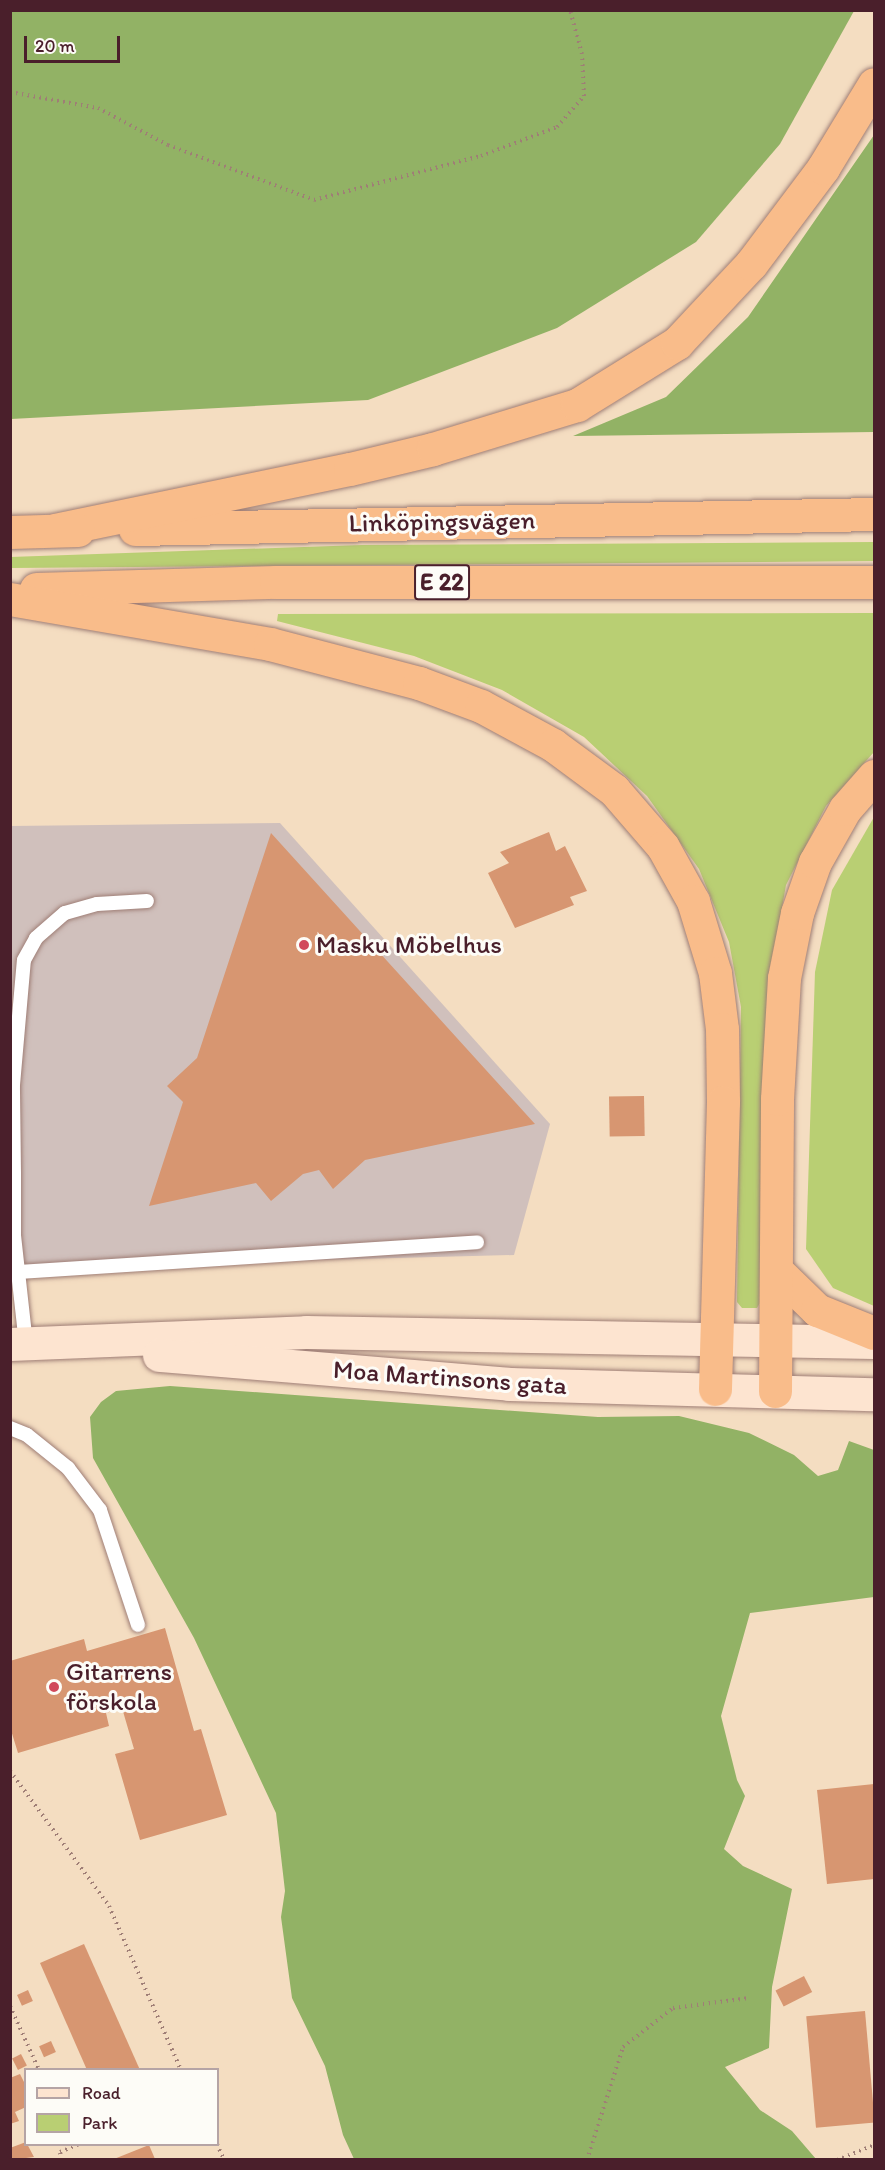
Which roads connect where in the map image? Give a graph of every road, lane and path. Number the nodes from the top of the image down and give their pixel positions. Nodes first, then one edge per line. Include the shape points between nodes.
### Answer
1 (570, 10) edge
2 (874, 84) edge
3 (10, 92) edge
4 (874, 514) edge
5 (55, 530) junction
6 (10, 532) edge
7 (874, 582) edge
8 (10, 589) edge
9 (10, 599) edge
10 (874, 776) edge
11 (147, 901) dead end
12 (477, 1242) dead end
13 (777, 1271) junction
14 (18, 1272) junction
15 (874, 1334) edge
16 (717, 1339) junction
17 (775, 1340) junction
18 (874, 1342) edge
19 (18, 1344) edge
20 (714, 1389) junction
21 (775, 1391) junction
22 (874, 1394) edge
23 (10, 1428) edge
24 (138, 1625) dead end
25 (10, 1771) edge
26 (749, 1998) dead end
27 (10, 2006) edge
28 (38, 2068) edge
29 (180, 2068) edge
30 (874, 2145) edge
31 (74, 2146) edge
32 (217, 2146) edge
33 (62, 2160) edge
34 (224, 2160) edge
35 (587, 2160) edge
36 (837, 2160) edge

1 - 3 path via 582,54 584,96 557,127 481,156 314,200 168,145 98,108
2 - 5 highway via 823,168 751,264 677,343 577,405 433,449 350,469
4 - 5 highway, Linköpingsvägen
5 - 6 highway, Linköpingsvägen
7 - 8 highway, E 22 via 276,582
9 - 16 highway via 270,644 419,682 481,706 553,745 614,790 663,847 693,901 715,972 722,1071
10 - 13 highway via 845,809 814,862 797,913 783,978 777,1099
11 - 14 lane via 97,904 65,913 36,938 24,960 14,1085 14,1236
12 - 14 lane
13 - 15 highway via 817,1310
13 - 17 highway
14 - 19 lane
16 - 17 street, Moa Martinsons gata
16 - 19 street, Moa Martinsons gata via 306,1332
16 - 20 highway
17 - 18 street, Moa Martinsons gata
17 - 21 highway
19 - 20 street, Moa Martinsons gata via 434,1380
20 - 21 street, Moa Martinsons gata
21 - 22 street, Moa Martinsons gata
23 - 24 lane via 27,1435 69,1468 100,1510
25 - 29 path via 109,1906
26 - 35 path via 673,2008 623,2047
27 - 28 path
30 - 36 path
31 - 33 path via 60,2152
32 - 34 path

